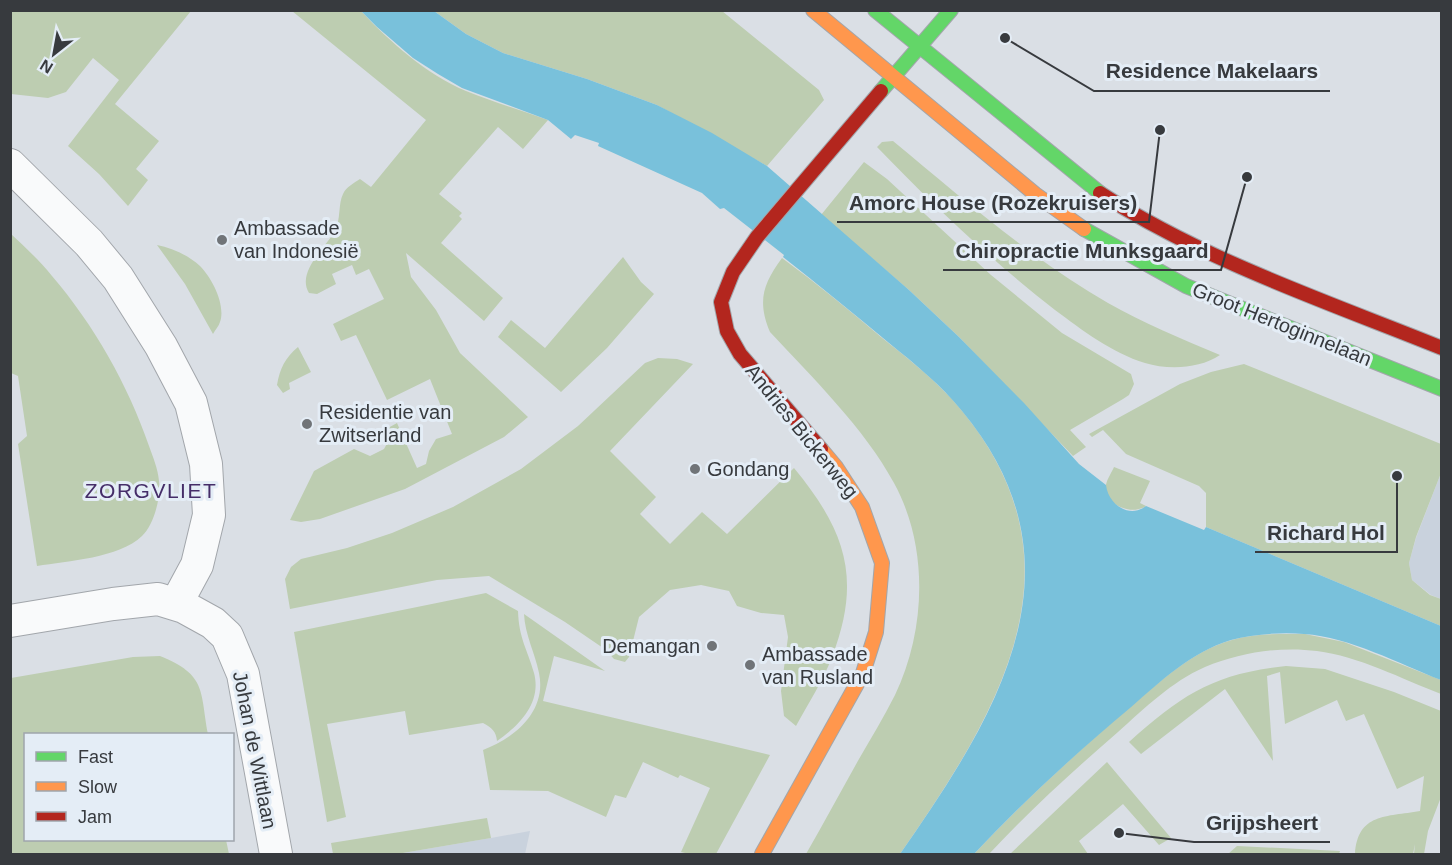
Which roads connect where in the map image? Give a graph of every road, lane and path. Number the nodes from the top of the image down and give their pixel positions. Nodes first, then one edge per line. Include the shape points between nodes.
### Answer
1 (813, 10) edge
2 (875, 10) edge
3 (951, 10) edge
4 (919, 46) junction
5 (894, 77) junction
6 (10, 165) edge
7 (1442, 348) edge
8 (1442, 389) edge
9 (176, 604) junction
10 (10, 621) edge
11 (276, 855) edge
12 (762, 855) edge

1 - 5 main road, Groot Hertoginnelaan
2 - 4 main road, Groot Hertoginnelaan
3 - 4 main road, Andries Bickerweg
4 - 5 main road, Andries Bickerweg
4 - 7 main road, Groot Hertoginnelaan via 1089,185 1124,208 1211,254
5 - 8 main road, Groot Hertoginnelaan via 1035,194 1095,237 1186,286
5 - 12 main road, Andries Bickerweg via 757,237 733,272 721,302 727,331 740,354 836,467 862,507 882,562 876,632 863,673
6 - 9 street via 89,243 118,278 162,346 191,403 206,464 209,515 197,565
9 - 10 street, Johan de Wittlaan via 158,599
9 - 11 street, Johan de Wittlaan via 213,623 227,636 243,674

